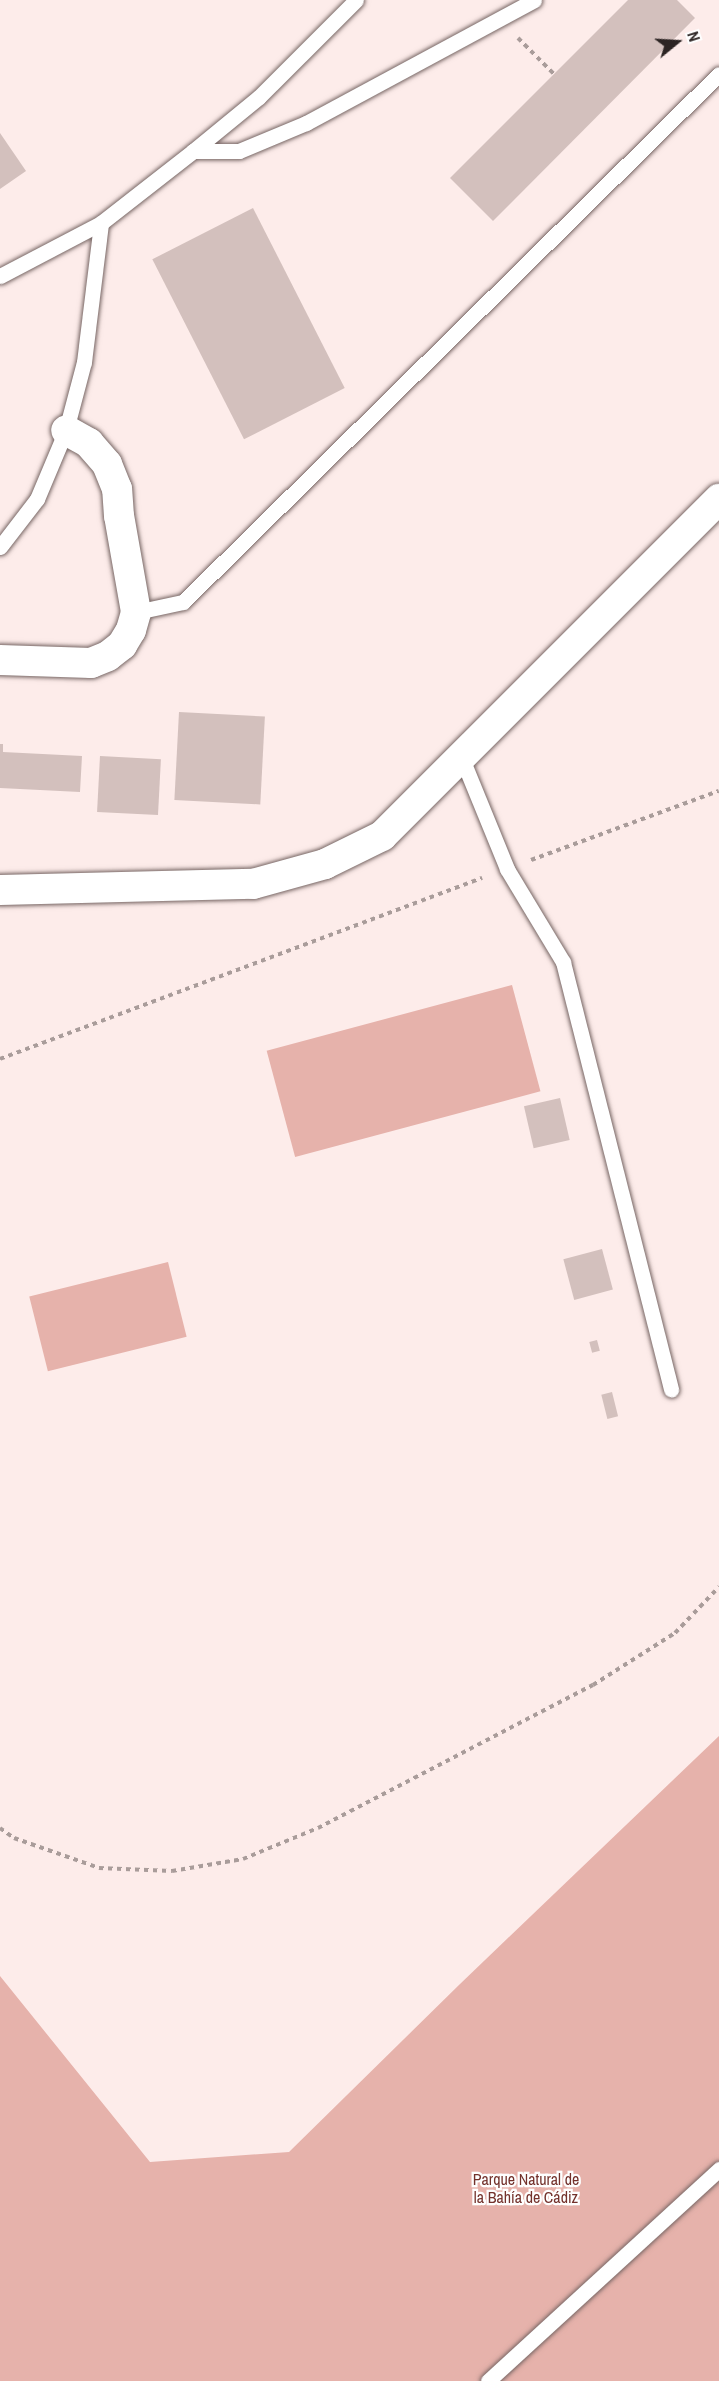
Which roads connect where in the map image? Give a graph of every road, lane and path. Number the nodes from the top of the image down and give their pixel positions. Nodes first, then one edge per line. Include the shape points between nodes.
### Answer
1 (356, 0) edge
2 (534, 0) edge
3 (719, 74) edge
4 (194, 151) junction
5 (101, 223) junction
6 (0, 276) edge
7 (66, 430) junction
8 (719, 499) edge
9 (0, 547) edge
10 (136, 612) junction
11 (0, 660) edge
12 (461, 756) junction
13 (719, 791) edge
14 (507, 869) junction
15 (0, 890) edge
16 (0, 1059) edge
17 (671, 1390) dead end
18 (719, 1587) edge
19 (0, 1828) edge
20 (719, 2169) edge
21 (488, 2381) edge

1 - 4 lane via 259,98
2 - 4 lane via 306,123 239,151
3 - 10 lane via 183,602
4 - 5 lane
5 - 6 lane
5 - 7 lane via 84,362
7 - 9 lane via 37,499
7 - 10 street via 101,457 117,489
8 - 12 street
10 - 11 street via 122,645 92,663
12 - 14 lane
12 - 15 street via 382,836 325,864 234,886
13 - 14 path
14 - 16 path
14 - 17 lane via 562,962
18 - 19 path via 675,1633 593,1685 318,1828 243,1859 172,1871 99,1868 15,1838
20 - 21 lane

